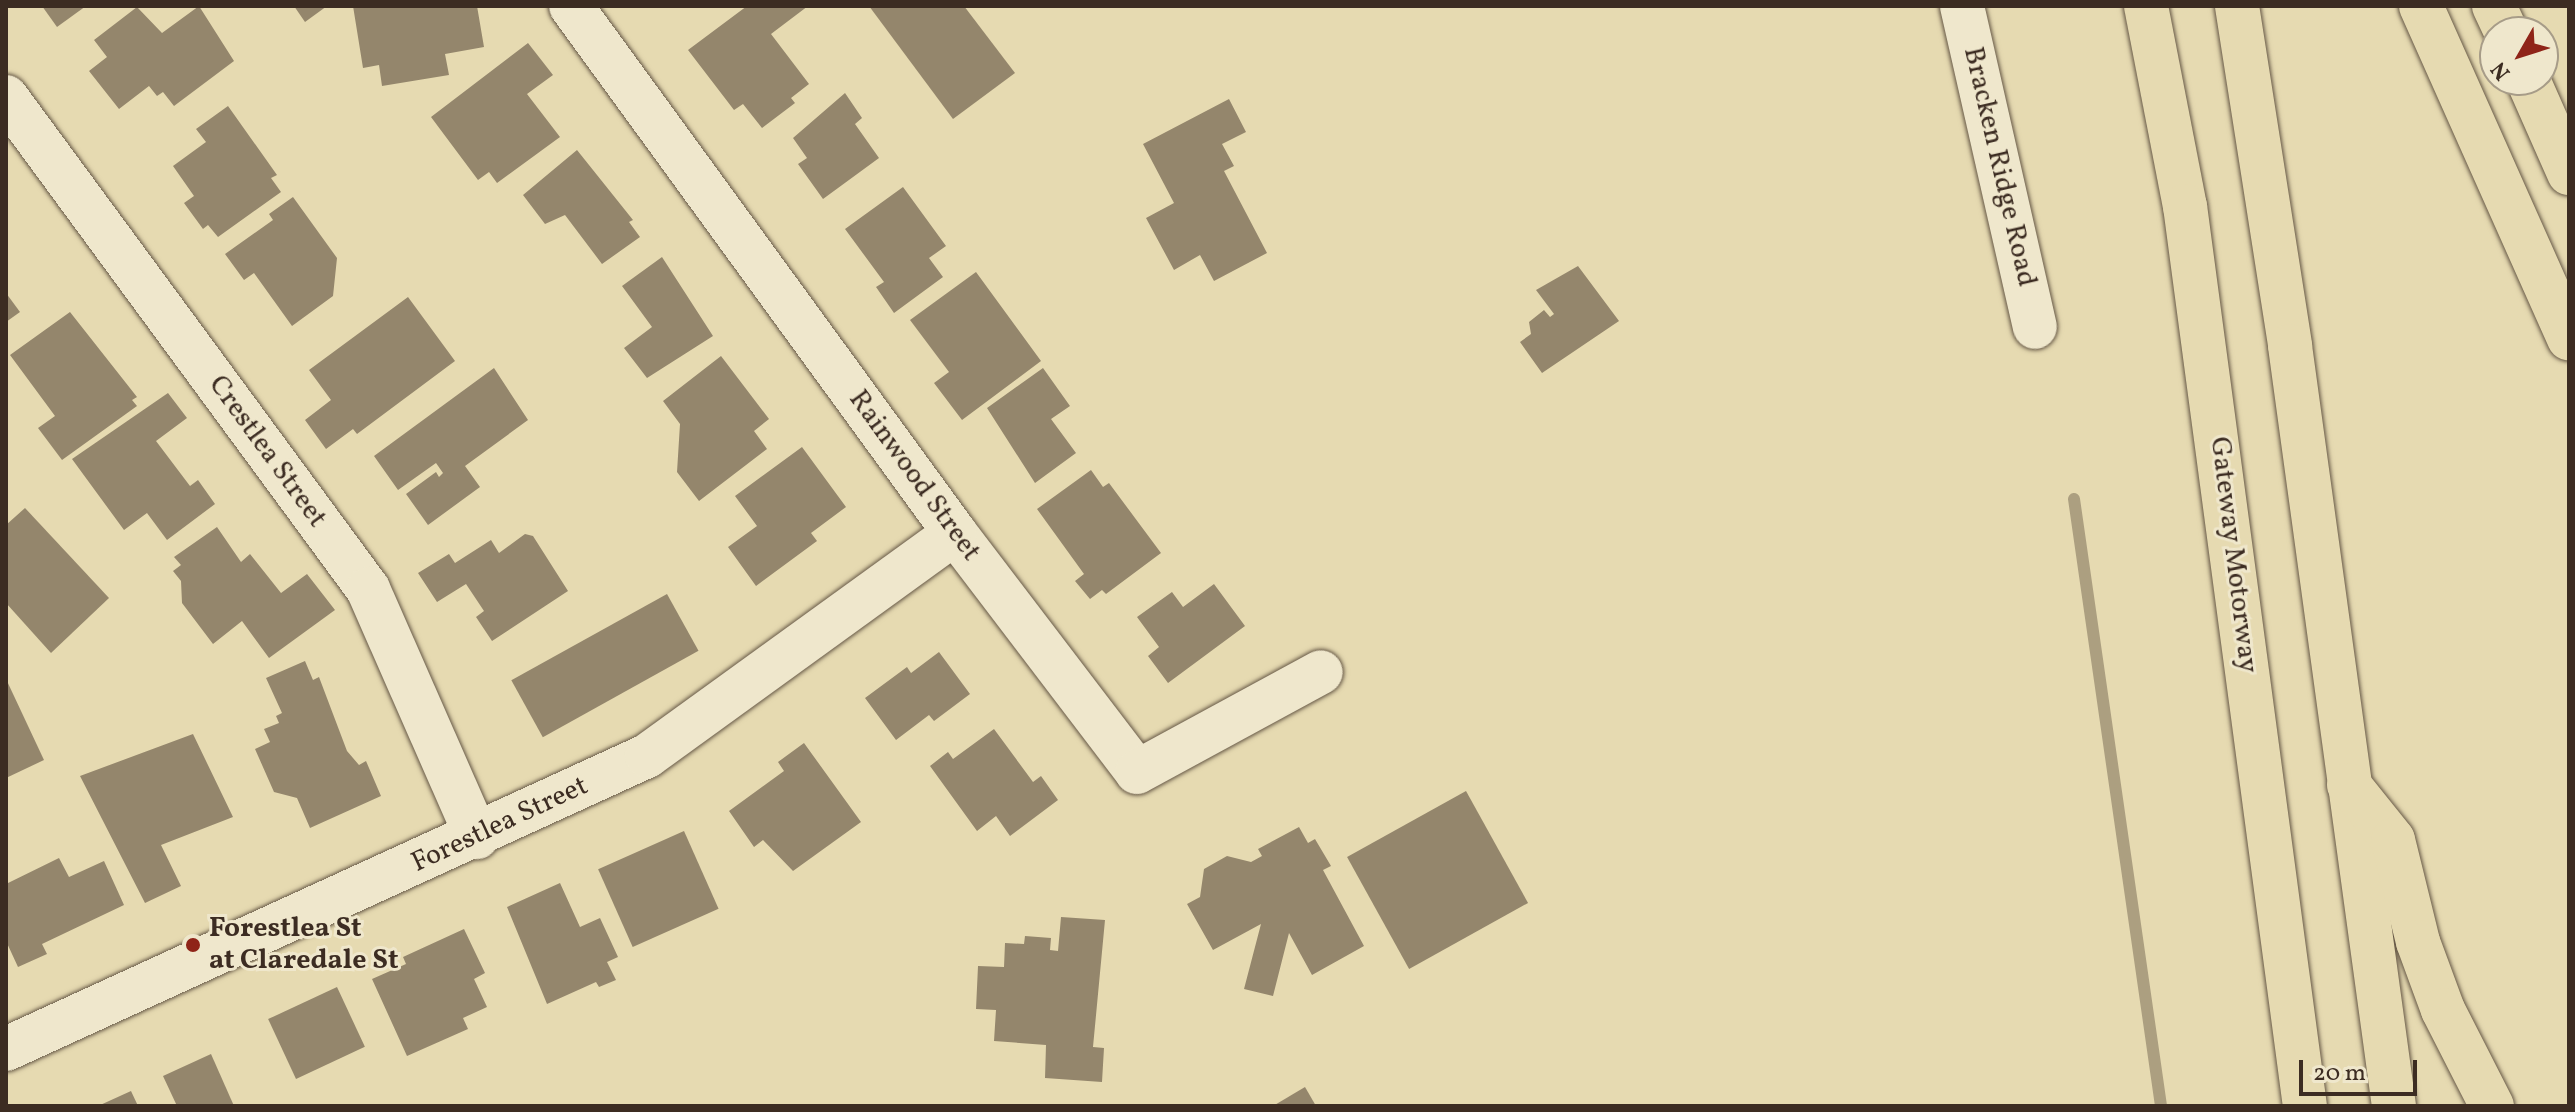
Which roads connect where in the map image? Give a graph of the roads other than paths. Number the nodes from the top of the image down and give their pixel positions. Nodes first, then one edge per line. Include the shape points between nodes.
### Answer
1 (571, 6) edge
2 (1962, 6) edge
3 (2146, 6) edge
4 (2237, 6) edge
5 (2421, 6) edge
6 (2536, 96) edge
7 (6, 97) edge
8 (2565, 157) edge
9 (2035, 327) dead end
10 (2569, 339) edge
11 (955, 533) junction
12 (1321, 672) dead end
13 (2349, 785) junction
14 (477, 837) junction
15 (6, 1049) edge
16 (2305, 1106) edge
17 (2394, 1106) edge
18 (2492, 1106) edge

1 - 11 street, Rainwood Street
2 - 9 street, Bracken Ridge Road
3 - 16 main road, Gateway Motorway via 2185,206
4 - 13 main road via 2262,151
5 - 10 main road
6 - 8 main road
7 - 14 street, Crestlea Street via 368,589
11 - 12 street, Rainwood Street via 1137,772
11 - 14 street, Forestlea Street via 647,756
13 - 17 main road
13 - 18 main road via 2393,840 2418,942 2443,1010
14 - 15 street, Forestlea Street

